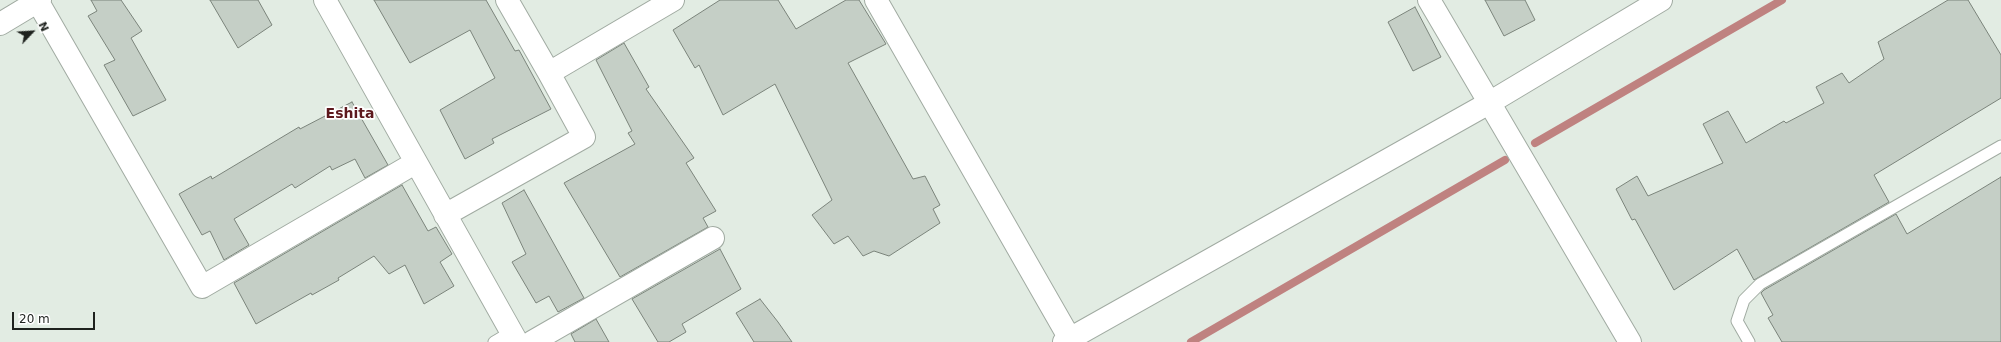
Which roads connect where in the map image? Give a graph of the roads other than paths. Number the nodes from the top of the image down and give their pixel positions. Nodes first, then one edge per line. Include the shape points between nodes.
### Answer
1 (325, 0) edge
2 (507, 0) edge
3 (673, 0) edge
4 (876, 0) edge
5 (1429, 0) edge
6 (1661, 0) edge
7 (39, 1) edge
8 (0, 24) edge
9 (549, 73) junction
10 (1489, 103) junction
11 (2001, 146) edge
12 (415, 163) junction
13 (445, 215) junction
14 (713, 238) dead end
15 (507, 339) edge
16 (1067, 340) edge
17 (532, 342) edge
18 (1630, 342) edge
19 (1749, 342) edge

1 - 12 street
2 - 9 street
3 - 9 street
4 - 16 street
5 - 10 street
6 - 10 street
7 - 8 street
7 - 12 street via 202,287
9 - 13 street via 584,137
10 - 16 street
10 - 18 street
11 - 19 lane via 1760,284 1744,300 1737,321
12 - 13 street
13 - 15 street
14 - 17 street

